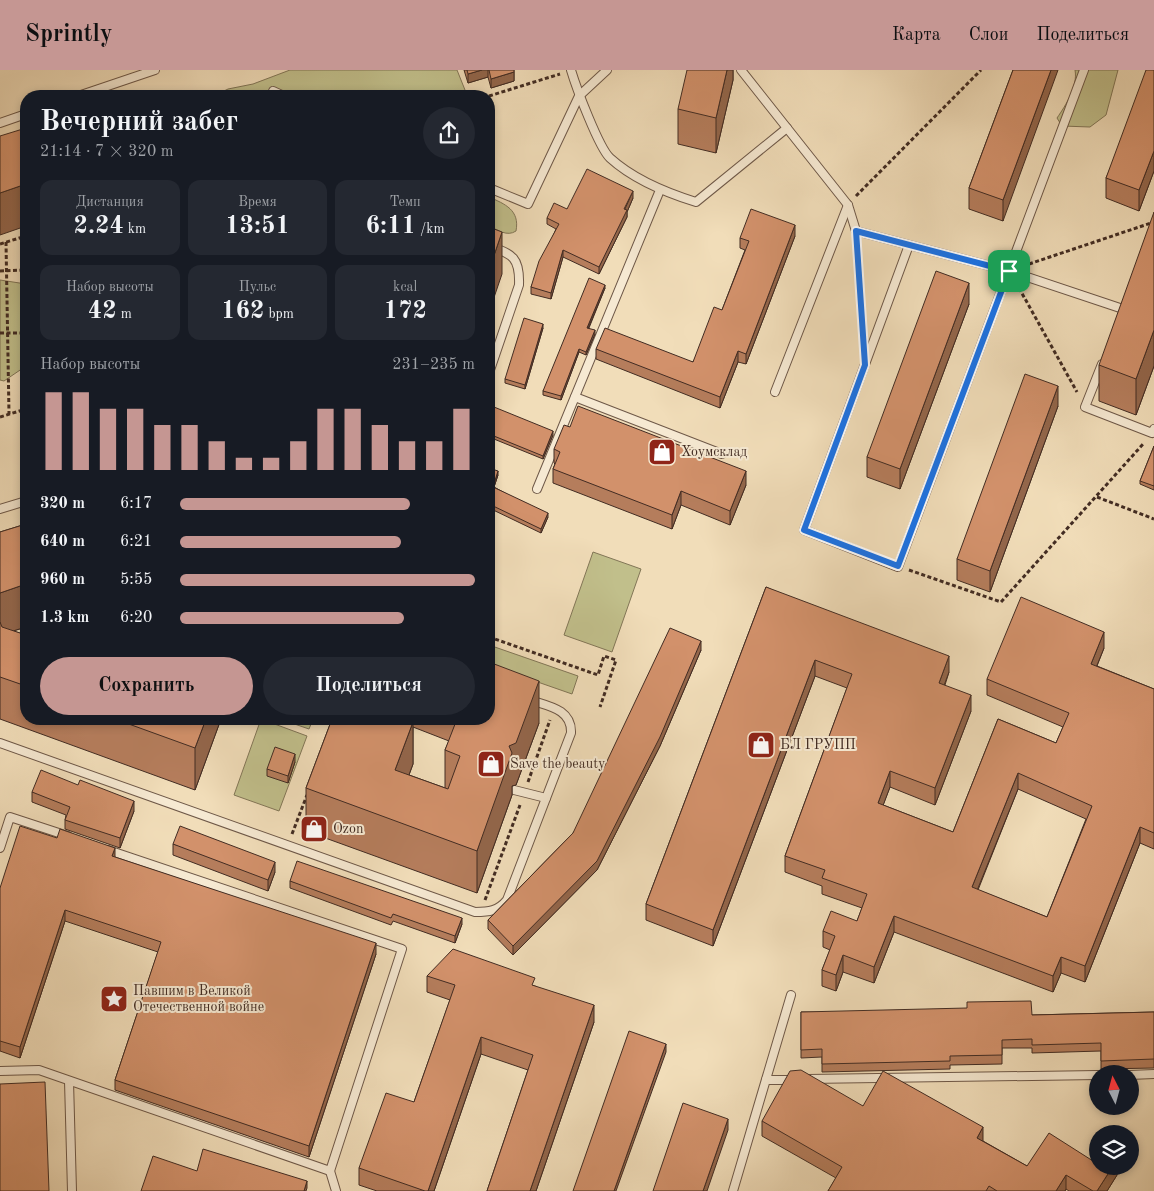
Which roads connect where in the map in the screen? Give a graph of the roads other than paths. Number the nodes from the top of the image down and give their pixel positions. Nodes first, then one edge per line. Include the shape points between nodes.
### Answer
1 (155, 70) edge
2 (571, 70) edge
3 (608, 70) edge
4 (741, 70) edge
5 (1084, 70) edge
6 (96, 90) edge
7 (579, 96) junction
8 (20, 116) edge
9 (0, 123) edge
10 (787, 128) junction
11 (495, 190) edge
12 (660, 190) junction
13 (848, 205) junction
14 (909, 245) junction
15 (495, 248) edge
16 (1009, 271) junction
17 (1127, 300) edge
18 (1124, 309) junction
19 (1120, 318) edge
20 (1106, 354) edge
21 (495, 355) edge
22 (775, 392) dead end
23 (575, 397) junction
24 (1153, 432) edge
25 (722, 454) dead end
26 (537, 490) dead end
27 (20, 504) edge
28 (0, 509) edge
29 (525, 698) edge
30 (0, 742) edge
31 (514, 790) edge
32 (546, 798) junction
33 (76, 839) edge
34 (0, 848) edge
35 (104, 848) edge
36 (792, 995) dead end
37 (0, 1071) edge
38 (1154, 1074) edge
39 (1089, 1075) edge
40 (1139, 1075) edge
41 (766, 1080) junction
42 (69, 1081) junction
43 (330, 1171) junction
44 (72, 1191) edge
45 (336, 1191) edge
46 (733, 1191) edge

1 - 6 lane
2 - 7 lane
3 - 7 lane
4 - 10 lane
5 - 16 lane
7 - 11 lane via 528,204
7 - 12 lane via 609,158
8 - 9 lane
10 - 12 lane via 696,202
10 - 13 lane
12 - 23 lane
13 - 14 lane via 856,231
13 - 22 lane
14 - 16 lane
14 - 16 lane via 804,530 898,566
15 - 21 lane via 509,253 518,266 519,276
16 - 18 lane
17 - 18 lane
18 - 19 lane
20 - 24 lane via 1085,407
23 - 25 lane
23 - 26 lane
27 - 28 lane
29 - 32 lane via 561,711 570,722 571,733
30 - 32 lane via 475,912 495,910 507,900
31 - 32 lane
33 - 34 lane via 10,817
35 - 43 lane via 402,949
36 - 41 lane
37 - 42 lane via 39,1070
38 - 40 lane
39 - 41 lane
41 - 46 lane
42 - 43 lane
42 - 44 lane
43 - 45 lane

